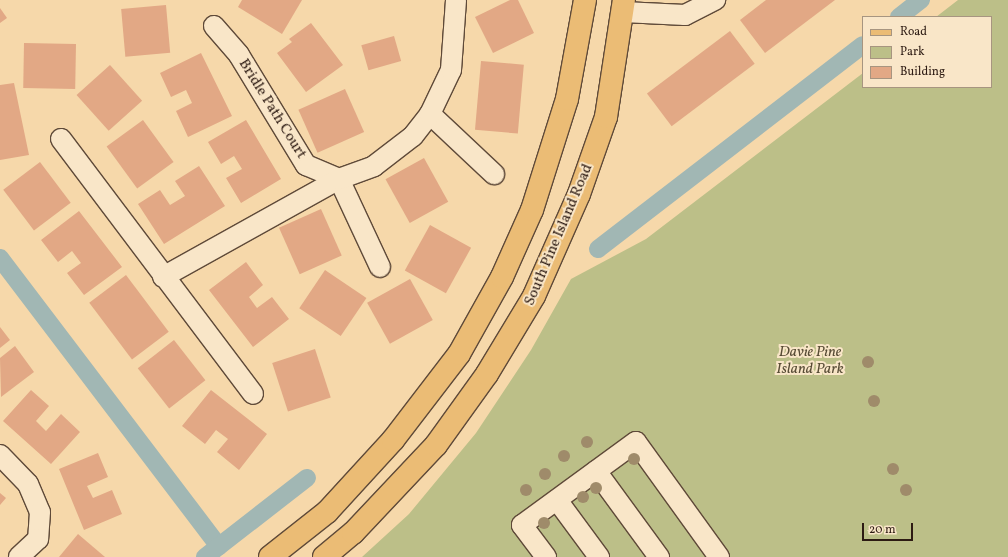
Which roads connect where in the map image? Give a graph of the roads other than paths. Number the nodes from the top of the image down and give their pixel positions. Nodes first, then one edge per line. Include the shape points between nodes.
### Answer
1 (456, 0) edge
2 (585, 0) edge
3 (715, 0) edge
4 (624, 6) edge
5 (214, 26) dead end
6 (430, 114) junction
7 (62, 139) dead end
8 (494, 174) dead end
9 (339, 179) junction
10 (380, 267) dead end
11 (163, 277) junction
12 (253, 394) dead end
13 (0, 455) edge
14 (596, 471) junction
15 (557, 500) junction
16 (19, 557) edge
17 (270, 557) edge
18 (324, 557) edge
19 (546, 557) edge
20 (599, 557) edge
21 (659, 557) edge
22 (719, 557) edge

1 - 6 street via 451,70
2 - 17 main road via 567,99 532,210 502,277 459,354 393,440 327,512
3 - 4 street via 685,15
4 - 18 main road, South Pine Island Road via 606,117 579,194 534,296 487,374 420,464 353,533
5 - 9 street, Bridle Path Court via 239,56 306,165
6 - 8 street
6 - 9 street via 413,136 374,166
7 - 11 street
9 - 10 street
9 - 11 street
11 - 12 street
13 - 16 street via 28,484 40,512 38,539
14 - 15 street
14 - 21 street
14 - 22 street via 636,442
15 - 19 street via 522,525
15 - 20 street

